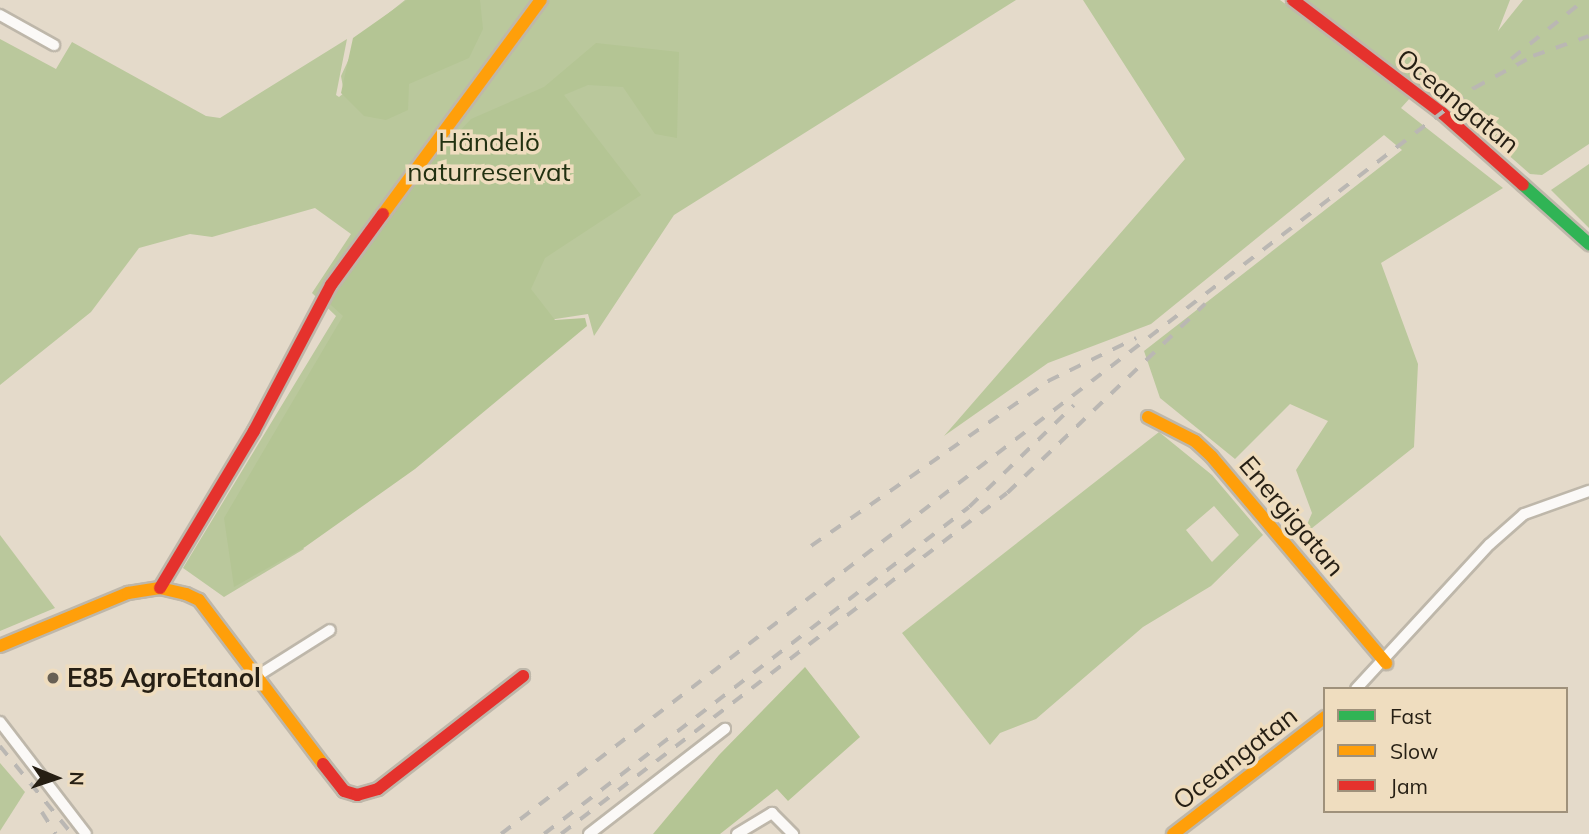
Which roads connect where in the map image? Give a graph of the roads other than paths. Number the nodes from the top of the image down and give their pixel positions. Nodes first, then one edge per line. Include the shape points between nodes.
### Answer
1 (541, 0) edge
2 (1293, 0) edge
3 (0, 15) edge
4 (54, 45) dead end
5 (1589, 244) edge
6 (1148, 417) dead end
7 (1589, 491) edge
8 (159, 588) junction
9 (330, 630) dead end
10 (0, 646) edge
11 (1386, 663) junction
12 (257, 676) junction
13 (523, 676) dead end
14 (1358, 687) edge
15 (1323, 719) edge
16 (0, 722) edge
17 (725, 729) dead end
18 (86, 834) edge
19 (589, 834) edge
20 (737, 834) edge
21 (793, 834) edge
22 (1173, 834) edge

1 - 8 street via 331,285 254,431
2 - 5 street, Oceangatan via 1442,113
3 - 4 street
6 - 11 street, Energigatan via 1212,457
7 - 11 street via 1524,514 1490,544
8 - 10 street via 128,593
8 - 12 street via 199,600
9 - 12 street
11 - 14 street
12 - 13 street via 344,791 357,795 378,789
15 - 22 street, Oceangatan
16 - 18 street
17 - 19 street
20 - 21 street via 772,813

